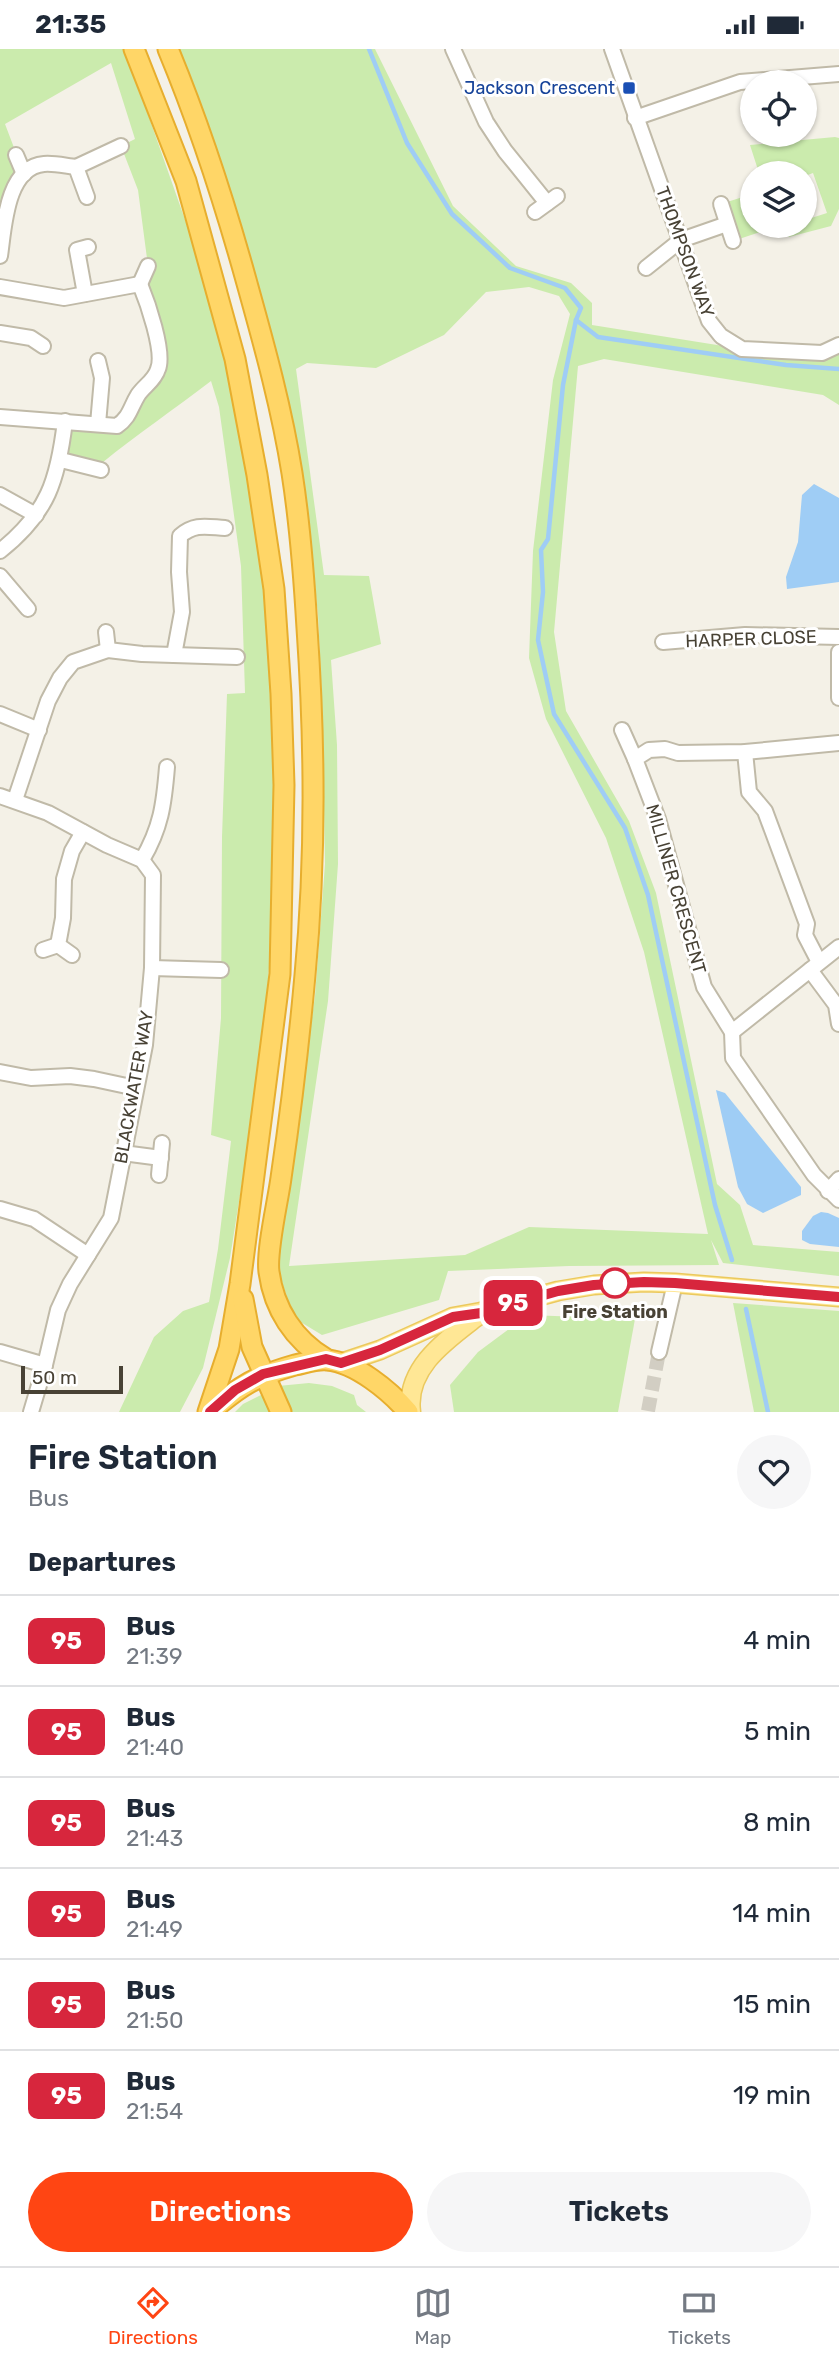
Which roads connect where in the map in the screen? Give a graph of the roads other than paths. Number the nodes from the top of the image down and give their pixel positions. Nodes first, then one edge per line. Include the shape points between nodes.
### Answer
1 (134, 49) edge
2 (168, 49) edge
3 (453, 49) edge
4 (612, 49) edge
5 (839, 74) edge
6 (635, 118) junction
7 (121, 146) dead end
8 (16, 155) dead end
9 (76, 167) junction
10 (24, 174) junction
11 (87, 197) dead end
12 (546, 204) dead end
13 (721, 204) dead end
14 (727, 224) junction
15 (681, 240) junction
16 (733, 241) dead end
17 (88, 247) dead end
18 (0, 256) edge
19 (148, 267) dead end
20 (646, 268) dead end
21 (139, 284) junction
22 (0, 287) edge
23 (85, 294) junction
24 (0, 333) edge
25 (839, 345) edge
26 (43, 346) dead end
27 (98, 361) dead end
28 (0, 417) edge
29 (65, 421) junction
30 (98, 424) junction
31 (61, 460) junction
32 (101, 472) dead end
33 (0, 495) edge
34 (36, 515) junction
35 (225, 529) dead end
36 (0, 551) edge
37 (0, 576) edge
38 (28, 609) dead end
39 (106, 632) dead end
40 (839, 637) edge
41 (663, 642) dead end
42 (108, 650) junction
43 (839, 652) edge
44 (174, 655) junction
45 (237, 657) dead end
46 (839, 698) edge
47 (0, 714) edge
48 (39, 730) junction
49 (622, 730) dead end
50 (839, 743) edge
51 (745, 752) junction
52 (635, 759) junction
53 (167, 767) dead end
54 (149, 787) dead end
55 (165, 787) junction
56 (0, 796) edge
57 (15, 800) junction
58 (83, 832) junction
59 (142, 860) junction
60 (58, 944) junction
61 (839, 947) edge
62 (43, 950) dead end
63 (72, 955) dead end
64 (814, 966) junction
65 (152, 968) junction
66 (221, 970) dead end
67 (198, 971) junction
68 (198, 986) dead end
69 (839, 1024) edge
70 (732, 1032) junction
71 (0, 1072) edge
72 (135, 1089) junction
73 (123, 1153) junction
74 (159, 1175) dead end
75 (839, 1178) edge
76 (834, 1195) edge
77 (0, 1209) edge
78 (88, 1255) junction
79 (675, 1283) junction
80 (240, 1284) junction
81 (839, 1297) edge
82 (481, 1313) junction
83 (0, 1352) edge
84 (659, 1352) tunnel mouth
85 (334, 1361) junction
86 (45, 1366) junction
87 (263, 1374) junction
88 (31, 1412) edge
89 (209, 1412) edge
90 (281, 1412) edge
91 (409, 1412) edge

1 - 80 highway via 186,181 235,359 274,589 284,785 279,974
2 - 85 highway via 239,252 268,356 292,473 311,688 311,895 269,1270 280,1311 291,1329 309,1349
3 - 12 street via 486,122
4 - 6 street, THOMPSON WAY
5 - 6 street via 740,82
6 - 15 street, THOMPSON WAY
7 - 9 street
8 - 10 street
9 - 10 street via 41,164
9 - 11 street
10 - 18 street via 8,200
13 - 14 street
14 - 15 street
14 - 16 street
15 - 20 street
15 - 25 street, THOMPSON WAY via 709,321 721,336 742,349 822,353
17 - 23 street via 77,250
19 - 21 street
21 - 23 street
21 - 30 street via 146,298 159,368 126,420 117,426
22 - 23 street via 64,298
24 - 26 street via 32,338
27 - 30 street via 102,387
28 - 29 street
29 - 30 street
29 - 31 street
31 - 32 street
31 - 34 street
33 - 34 street
34 - 36 street
35 - 44 street via 197,526 188,529 176,544 183,612
37 - 38 street
39 - 42 street
40 - 41 street, HARPER CLOSE via 746,635
42 - 44 street
42 - 48 street via 73,661 48,701
43 - 46 street
44 - 45 street
47 - 48 street
48 - 57 street
49 - 52 street, MILLINER CRESCENT
50 - 51 street
51 - 52 street via 649,750
51 - 64 street via 749,792 765,811 807,924 805,935
52 - 70 street, MILLINER CRESCENT via 658,819 704,987
53 - 55 street
54 - 55 street
55 - 59 street via 155,838
56 - 57 street
57 - 58 street
58 - 59 street
58 - 60 street via 64,879
59 - 65 street, BLACKWATER WAY via 153,874
60 - 62 street
60 - 63 street
61 - 64 street
64 - 69 street via 836,1005
64 - 70 street
65 - 67 street
65 - 72 street, BLACKWATER WAY via 145,1045
66 - 67 street
67 - 68 street
70 - 76 street, MILLINER CRESCENT via 733,1058 814,1175
71 - 72 street via 32,1078 94,1079
72 - 73 street, BLACKWATER WAY
73 - 74 street via 161,1151
73 - 78 street, BLACKWATER WAY via 111,1218
75 - 76 street
77 - 78 street via 34,1219
78 - 86 street, BLACKWATER WAY via 58,1310
79 - 81 main road
79 - 82 main road via 594,1285
79 - 84 street
80 - 87 highway via 252,1347
80 - 89 highway via 229,1349
82 - 85 main road via 453,1317 380,1350
82 - 91 main road via 422,1366
83 - 86 street
85 - 87 highway
85 - 91 highway via 377,1382
86 - 88 street, BLACKWATER WAY
87 - 89 highway
87 - 90 highway

